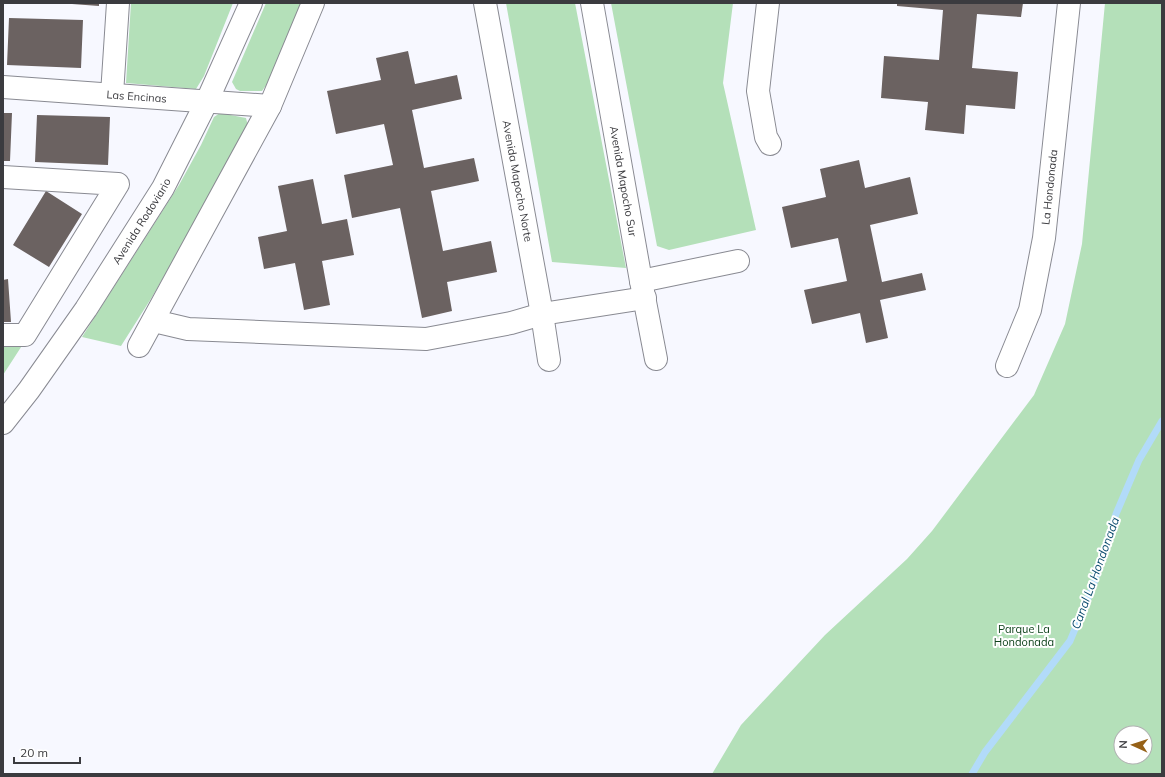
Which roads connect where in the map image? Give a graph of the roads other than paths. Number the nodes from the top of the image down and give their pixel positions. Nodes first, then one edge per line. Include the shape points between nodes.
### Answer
1 (118, 3) edge
2 (250, 3) edge
3 (313, 3) edge
4 (485, 3) edge
5 (592, 3) edge
6 (768, 3) edge
7 (1069, 3) edge
8 (3, 87) edge
9 (112, 94) junction
10 (207, 101) junction
11 (270, 106) junction
12 (770, 144) dead end
13 (3, 177) edge
14 (738, 261) dead end
15 (643, 289) junction
16 (542, 314) junction
17 (154, 321) junction
18 (3, 335) edge
19 (140, 346) dead end
20 (656, 359) dead end
21 (549, 360) dead end
22 (1007, 366) dead end
23 (3, 423) edge

1 - 9 street
2 - 10 street, Avenida Rodoviario
3 - 11 street
4 - 16 street, Avenida Mapocho Norte
5 - 15 street, Avenida Mapocho Sur
6 - 12 street via 758,91 766,137
7 - 22 street, La Hondonada via 1044,238 1030,310
8 - 9 street, Las Encinas
9 - 10 street, Las Encinas
10 - 11 street, Las Encinas
10 - 23 street, Avenida Rodoviario via 163,188 91,302
11 - 17 street
13 - 18 street via 118,184 25,335
14 - 15 street
15 - 16 street
15 - 20 street, Avenida Mapocho Sur
16 - 17 street via 511,323 426,339 188,329
16 - 21 street, Avenida Mapocho Norte
17 - 19 street

